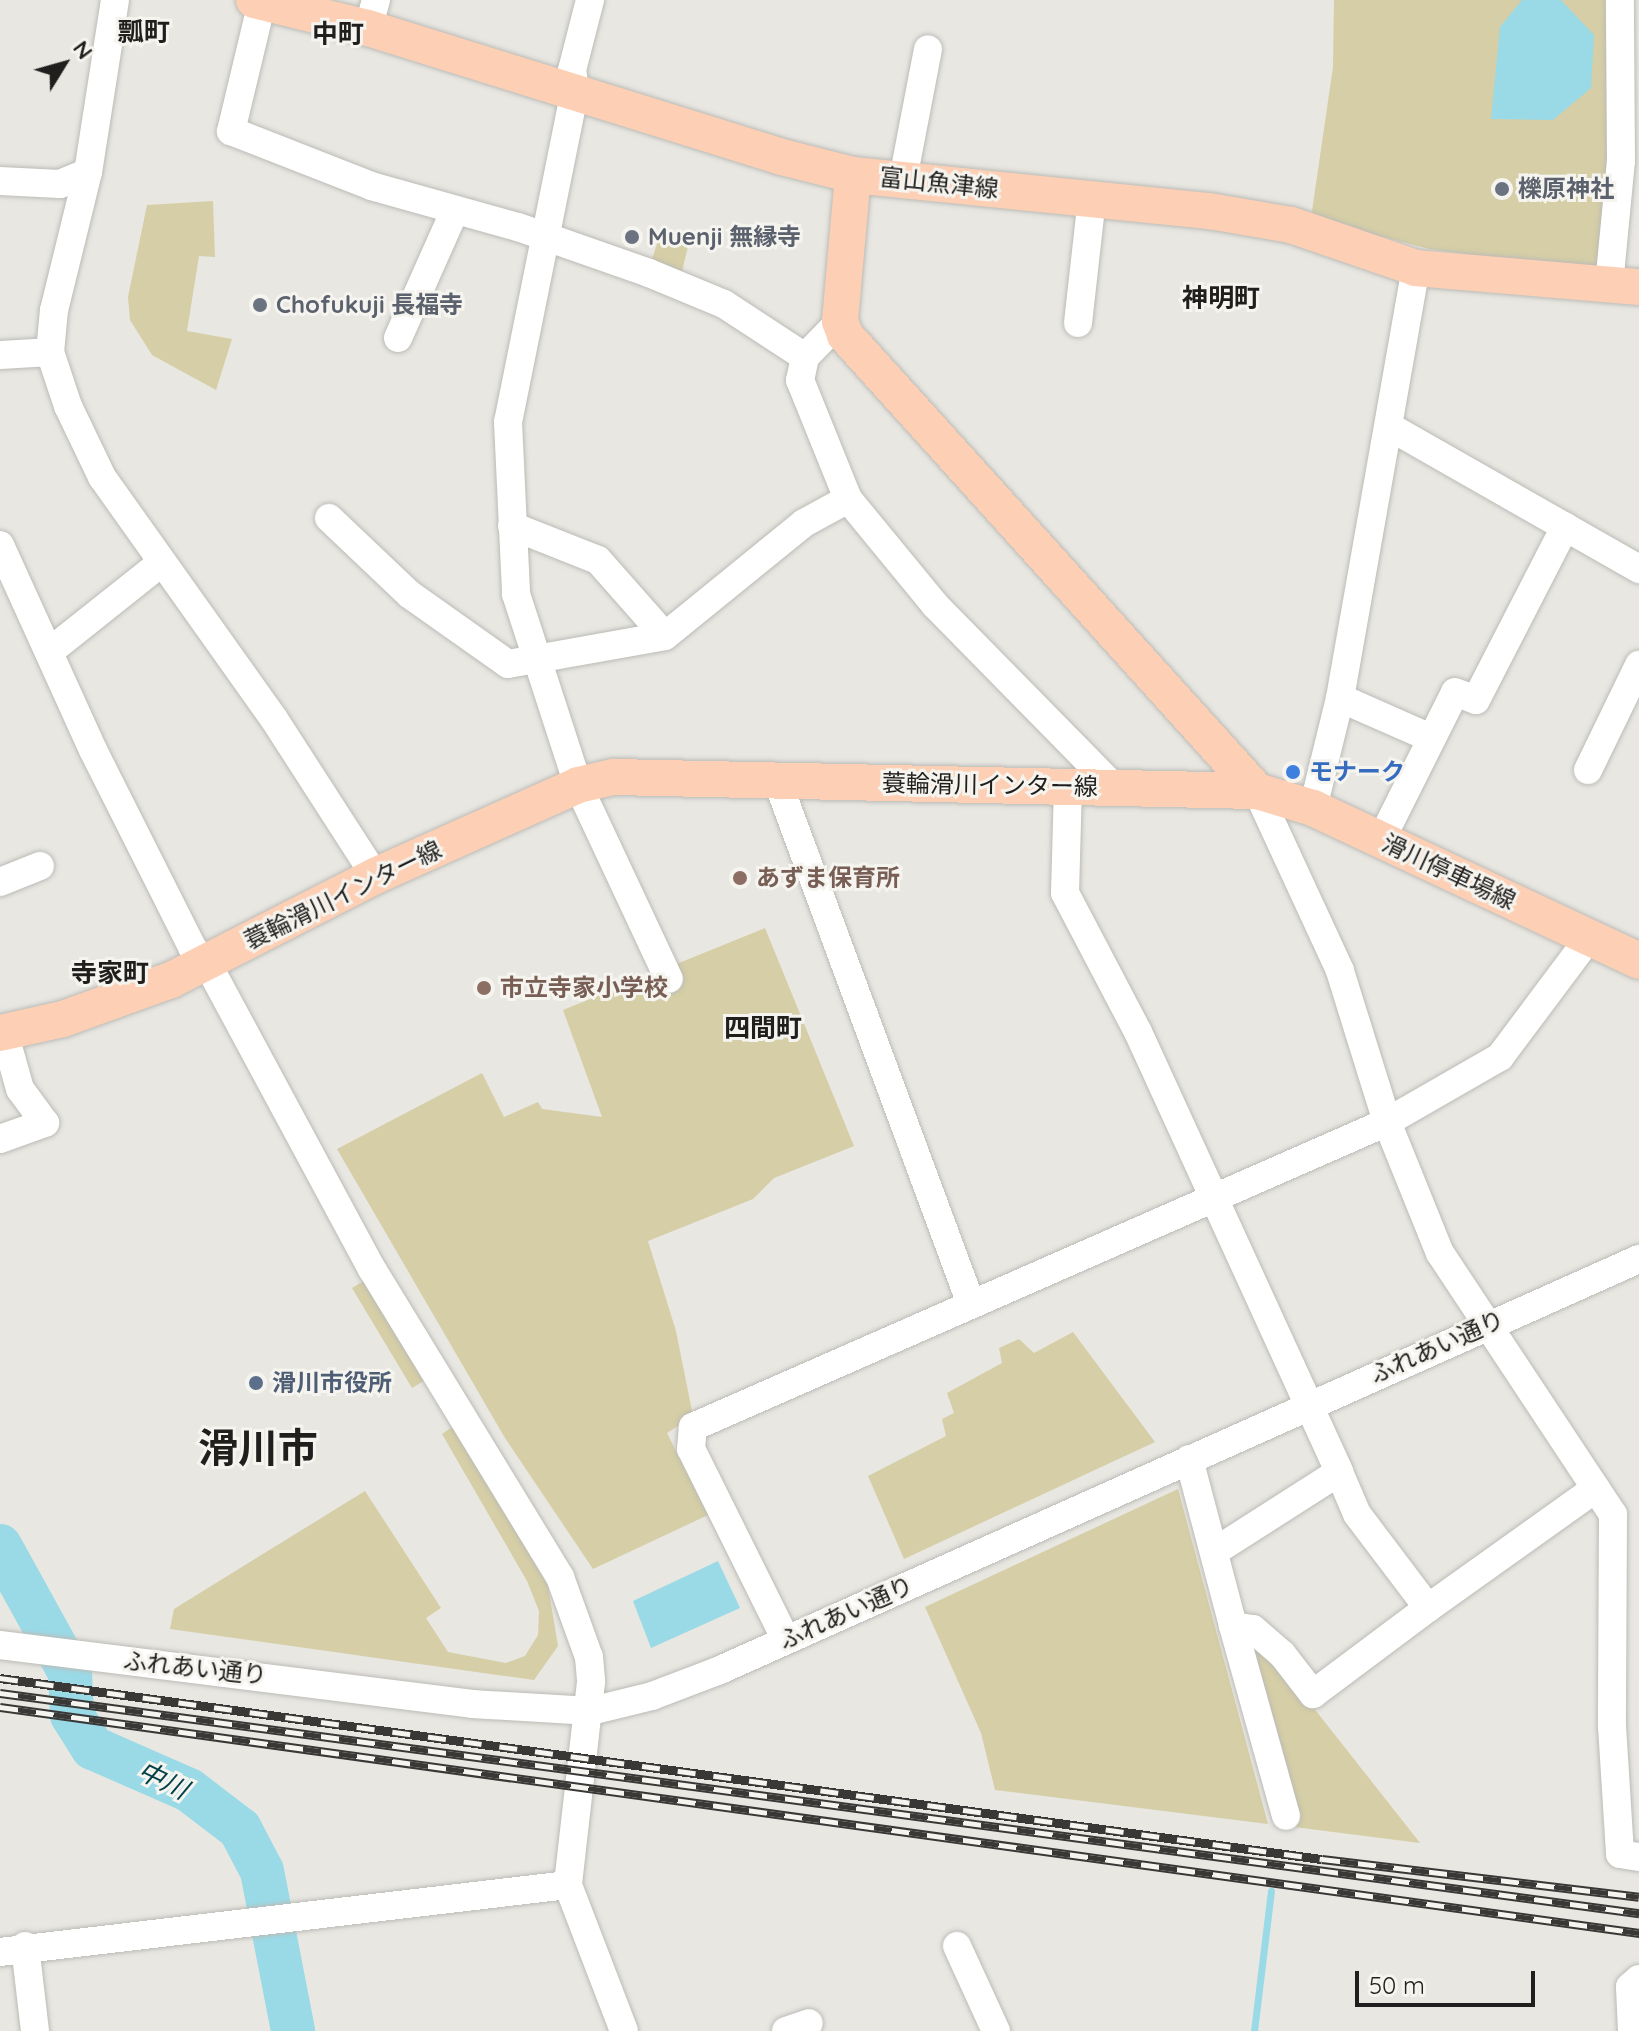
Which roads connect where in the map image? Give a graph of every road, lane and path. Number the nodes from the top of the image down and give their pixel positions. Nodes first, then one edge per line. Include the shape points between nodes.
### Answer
1 (115, 0) edge
2 (590, 0) edge
3 (1620, 0) edge
4 (258, 1) edge
5 (372, 14) edge
6 (928, 49) dead end
7 (575, 90) junction
8 (88, 172) junction
9 (853, 175) junction
10 (903, 179) junction
11 (0, 181) edge
12 (1092, 198) junction
13 (455, 210) junction
14 (542, 235) junction
15 (1416, 268) junction
16 (1624, 286) edge
17 (840, 321) junction
18 (1078, 323) dead end
19 (398, 338) dead end
20 (50, 352) junction
21 (0, 355) edge
22 (805, 357) junction
23 (1390, 427) junction
24 (848, 499) junction
25 (329, 518) dead end
26 (512, 526) junction
27 (1565, 527) junction
28 (0, 545) edge
29 (162, 562) junction
30 (1639, 569) edge
31 (665, 636) junction
32 (49, 652) junction
33 (536, 662) junction
34 (1639, 665) edge
35 (1340, 698) junction
36 (1424, 735) dead end
37 (1588, 770) dead end
38 (777, 780) junction
39 (578, 785) junction
40 (1068, 786) junction
41 (1115, 788) junction
42 (1257, 791) junction
43 (1313, 808) junction
44 (1381, 840) junction
45 (40, 866) dead end
46 (375, 876) junction
47 (0, 882) edge
48 (1589, 938) junction
49 (1639, 961) edge
50 (207, 963) junction
51 (669, 979) dead end
52 (2, 1033) edge
53 (1387, 1122) junction
54 (0, 1139) edge
55 (1216, 1198) junction
56 (1639, 1259) edge
57 (971, 1304) junction
58 (1485, 1325) junction
59 (1309, 1405) junction
60 (1189, 1459) junction
61 (1339, 1472) junction
62 (1596, 1488) junction
63 (1214, 1552) junction
64 (1428, 1608) junction
65 (1233, 1626) junction
66 (786, 1640) junction
67 (1, 1645) edge
68 (591, 1711) junction
69 (1286, 1816) dead end
70 (1636, 1856) edge
71 (568, 1885) junction
72 (957, 1946) dead end
73 (12, 1949) edge
74 (1639, 1979) edge
75 (35, 2031) edge
76 (624, 2031) edge
77 (996, 2031) edge
78 (1632, 2031) edge

1 - 8 street
2 - 7 street via 572,70
3 - 16 street
4 - 5 main road, 富山魚津線
4 - 13 street via 231,131 371,186
5 - 7 main road, 富山魚津線
6 - 10 street
7 - 9 main road, 富山魚津線
7 - 14 street
8 - 11 street via 60,184
8 - 20 street via 54,310
9 - 10 main road, 富山魚津線
9 - 17 main road
10 - 12 main road, 富山魚津線
12 - 15 main road, 富山魚津線 via 1291,225
12 - 18 street
13 - 14 street
13 - 19 street
14 - 22 street via 724,304
14 - 26 street via 508,422
15 - 16 main road, 富山魚津線
15 - 23 street
17 - 22 street
17 - 42 main road via 845,335
20 - 21 street
20 - 29 street via 68,406 102,477
22 - 24 street via 800,380
23 - 27 street
23 - 35 street
24 - 31 street via 804,523
24 - 41 street via 935,605
25 - 33 street via 409,594 508,664
26 - 31 street via 598,560
26 - 33 street via 516,594
27 - 30 street
27 - 44 street via 1476,700 1455,692
28 - 32 street
29 - 32 street
29 - 46 street via 274,719
31 - 33 street
32 - 50 street via 193,949
33 - 39 street
34 - 37 street
35 - 36 street
35 - 43 street
38 - 39 main road, 蓑輪滑川インター線 via 614,777
38 - 40 main road, 蓑輪滑川インター線
38 - 57 street
39 - 46 main road, 蓑輪滑川インター線
39 - 51 street
40 - 41 main road, 蓑輪滑川インター線
40 - 55 street via 1065,893
41 - 42 main road, 蓑輪滑川インター線
42 - 43 main road, 滑川停車場線
42 - 53 street via 1340,971
43 - 44 main road, 滑川停車場線
44 - 48 main road, 滑川停車場線
45 - 47 street
46 - 50 main road, 蓑輪滑川インター線
48 - 49 main road, 滑川停車場線
48 - 53 street via 1500,1057
50 - 52 main road, 蓑輪滑川インター線 via 63,1019
50 - 68 street via 372,1269 560,1577 589,1657
52 - 54 street via 20,1089 45,1123
53 - 55 street
53 - 58 street via 1440,1253
55 - 57 street
55 - 59 street
56 - 58 street, ふれあい通り
57 - 66 street via 693,1427 691,1449
58 - 59 street, ふれあい通り
58 - 62 street
59 - 60 street, ふれあい通り
59 - 61 street
60 - 63 street
60 - 66 street, ふれあい通り
61 - 63 street
61 - 64 street via 1357,1514
62 - 64 street
62 - 70 street via 1613,1514 1612,1726 1620,1854
63 - 65 street
64 - 65 street via 1313,1694 1282,1654 1253,1629
65 - 69 street
66 - 68 street, ふれあい通り via 652,1696
67 - 68 street, ふれあい通り via 472,1704
68 - 71 street via 583,1725
71 - 73 street
71 - 76 street
72 - 77 street
73 - 75 street
74 - 78 street via 1630,1987

